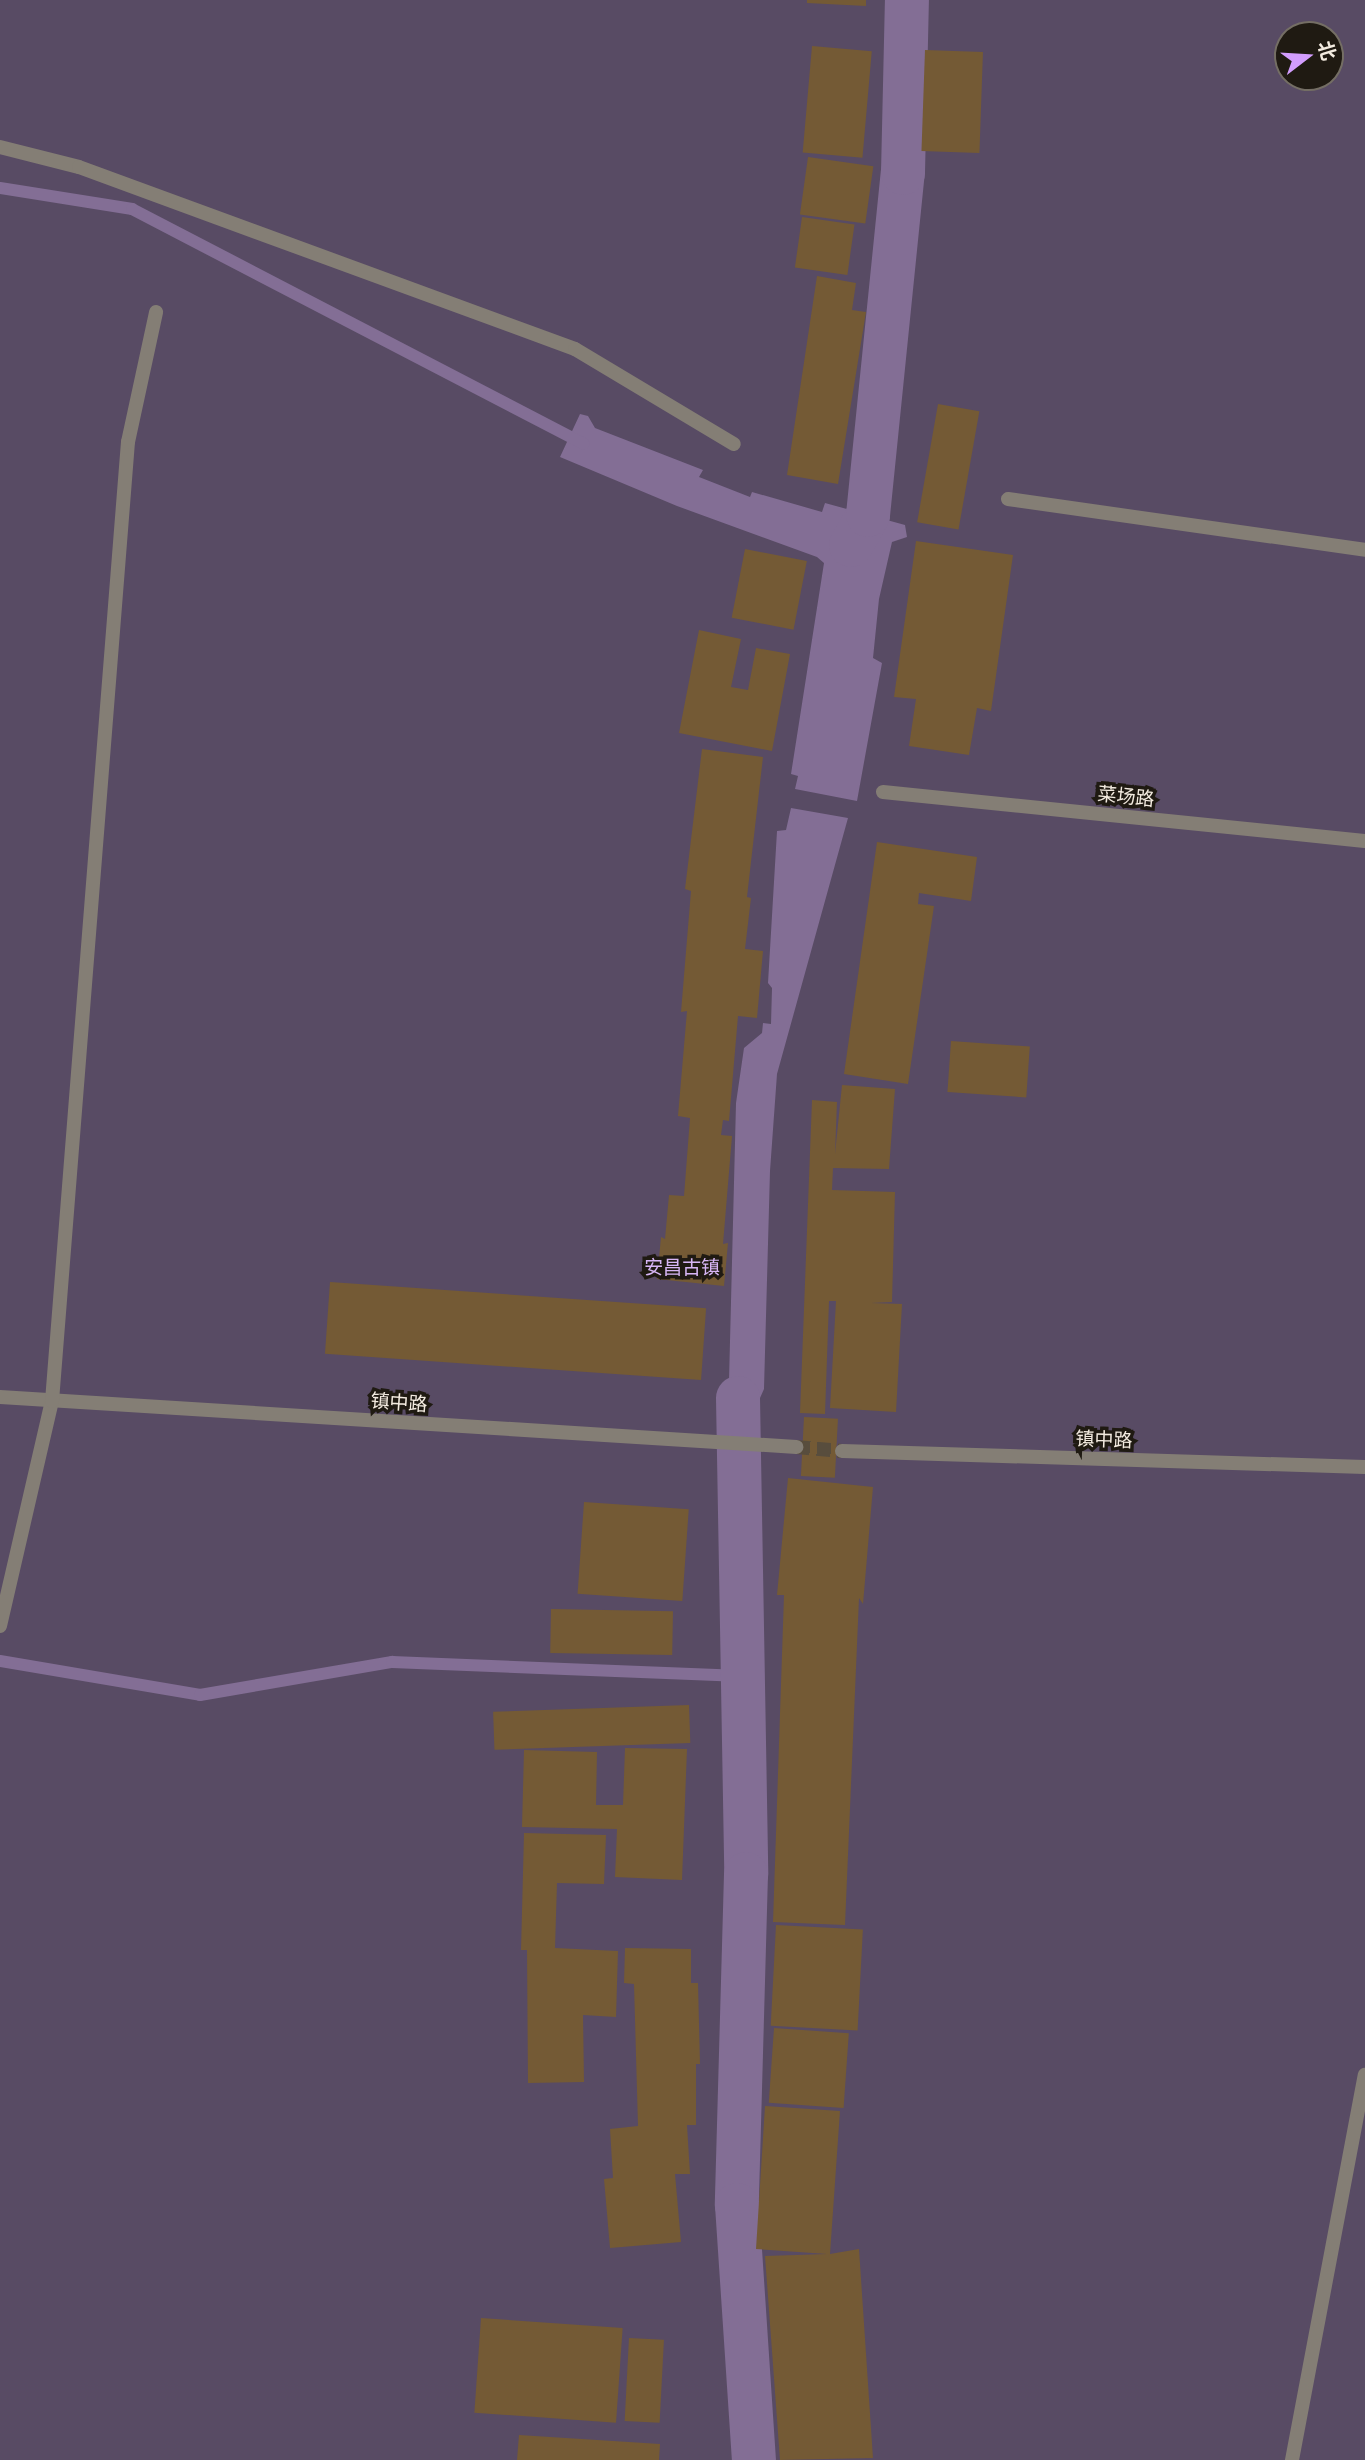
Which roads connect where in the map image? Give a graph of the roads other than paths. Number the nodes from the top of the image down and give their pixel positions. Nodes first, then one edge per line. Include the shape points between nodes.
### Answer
1 (0, 147) edge
2 (156, 312) dead end
3 (734, 444) dead end
4 (1008, 499) dead end
5 (1365, 550) edge
6 (883, 792) dead end
7 (1365, 841) edge
8 (0, 1397) edge
9 (52, 1401) junction
10 (796, 1447) tunnel mouth
11 (842, 1451) tunnel mouth
12 (1365, 1467) edge
13 (0, 1626) edge
14 (1365, 2076) edge
15 (1293, 2460) edge

1 - 3 street via 79,167 575,349
2 - 9 street via 128,442
4 - 5 street
6 - 7 street, 菜场路
8 - 9 street, 镇中路
9 - 10 street, 镇中路
9 - 13 street
11 - 12 street, 镇中路
14 - 15 street

